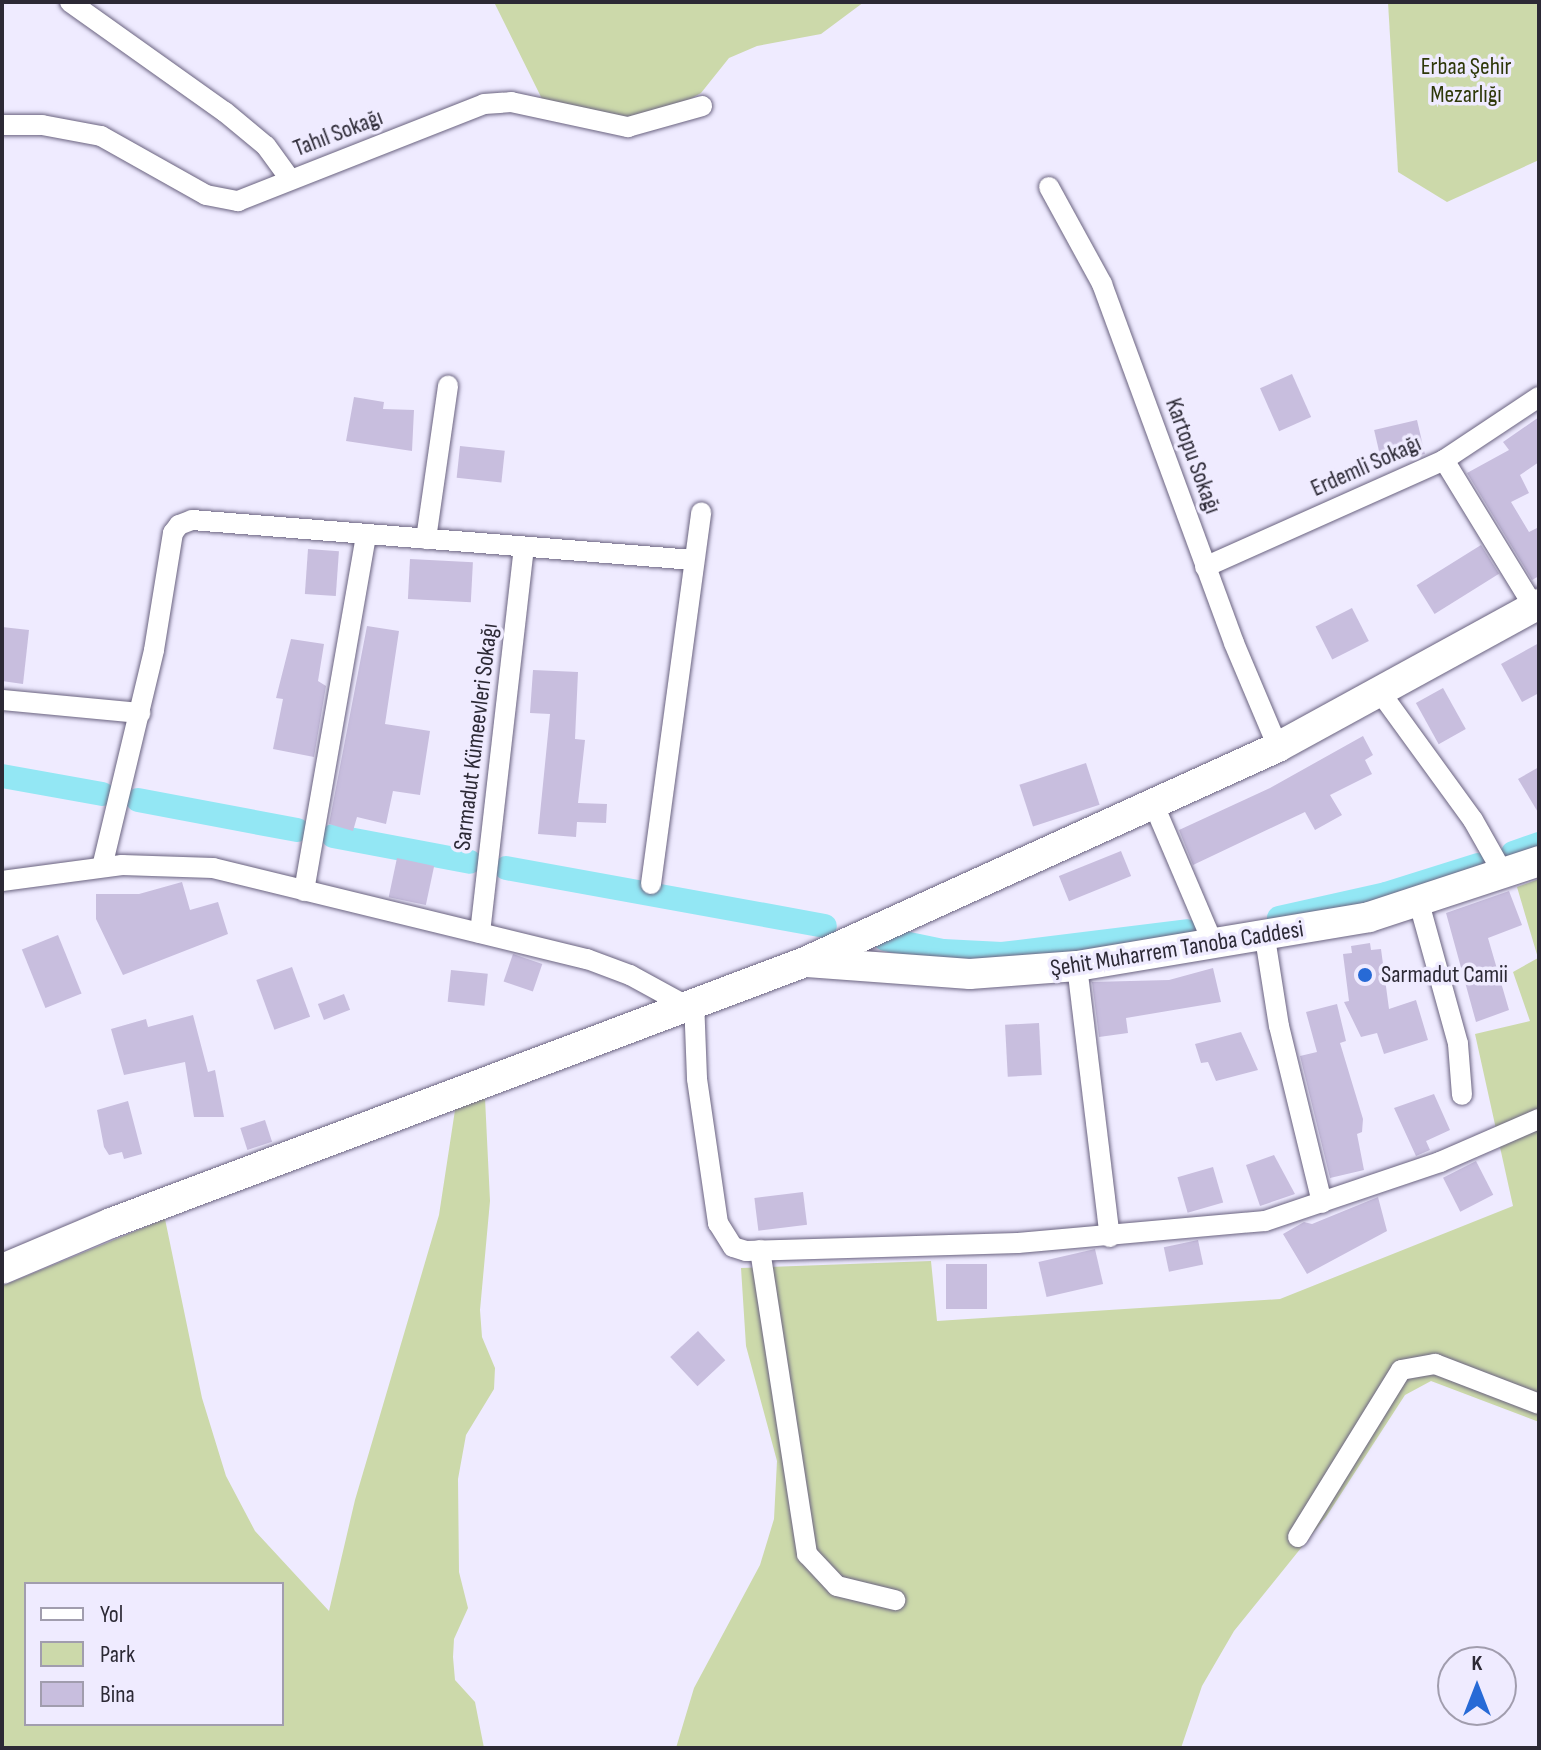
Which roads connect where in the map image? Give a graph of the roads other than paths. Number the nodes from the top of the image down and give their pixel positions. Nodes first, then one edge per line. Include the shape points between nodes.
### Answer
1 (70, 2) edge
2 (702, 106) dead end
3 (2, 125) edge
4 (290, 179) junction
5 (1049, 187) dead end
6 (448, 386) dead end
7 (1539, 397) edge
8 (1444, 460) junction
9 (701, 512) dead end
10 (366, 534) junction
11 (426, 539) junction
12 (524, 547) junction
13 (694, 560) junction
14 (1205, 567) junction
15 (1536, 606) edge
16 (1380, 692) junction
17 (2, 700) edge
18 (140, 713) junction
19 (1278, 747) junction
20 (1154, 805) junction
21 (1539, 861) edge
22 (102, 867) junction
23 (1503, 873) junction
24 (2, 881) edge
25 (651, 884) dead end
26 (304, 891) junction
27 (1419, 903) junction
28 (480, 933) junction
29 (1265, 938) junction
30 (1214, 946) junction
31 (805, 962) junction
32 (1077, 966) junction
33 (688, 1002) junction
34 (1462, 1095) dead end
35 (1539, 1119) edge
36 (1322, 1203) junction
37 (1110, 1237) junction
38 (760, 1250) junction
39 (2, 1269) edge
40 (1539, 1404) edge
41 (1298, 1537) dead end
42 (895, 1600) dead end

1 - 4 street via 214,103 266,146
2 - 4 street, Tahıl Sokağı via 628,127 511,102 484,104
3 - 4 street, Tahıl Sokağı via 42,125 101,136 223,201 238,201
5 - 14 street, Kartopu Sokağı via 1102,284
6 - 11 street
7 - 8 street, Erdemli Sokağı
8 - 14 street, Erdemli Sokağı
8 - 15 street
9 - 13 street
10 - 11 street
10 - 18 street via 192,520 179,525 173,533
10 - 26 street
11 - 12 street
12 - 13 street
12 - 28 street, Sarmadut Kümeevleri Sokağı
13 - 25 street
14 - 19 street, Kartopu Sokağı
15 - 16 main road
16 - 19 main road
16 - 23 street via 1473,820
17 - 18 street
18 - 22 street
19 - 20 main road
20 - 30 street
20 - 31 main road
21 - 23 main road, Şehit Muharrem Tanoba Caddesi
22 - 24 street
22 - 26 street via 186,864
23 - 27 main road, Şehit Muharrem Tanoba Caddesi
26 - 28 street
27 - 29 main road, Şehit Muharrem Tanoba Caddesi
27 - 34 street via 1458,1044
28 - 33 street via 587,959
29 - 30 main road, Şehit Muharrem Tanoba Caddesi
29 - 36 street via 1279,1026
30 - 32 main road, Şehit Muharrem Tanoba Caddesi
31 - 32 main road, Şehit Muharrem Tanoba Caddesi via 970,974
31 - 33 main road
32 - 37 street
33 - 38 street via 718,1223 733,1247
33 - 39 main road
35 - 36 street via 1440,1162
36 - 37 street via 1265,1221
37 - 38 street
38 - 42 street via 807,1554 837,1586
40 - 41 street via 1435,1364 1401,1370

